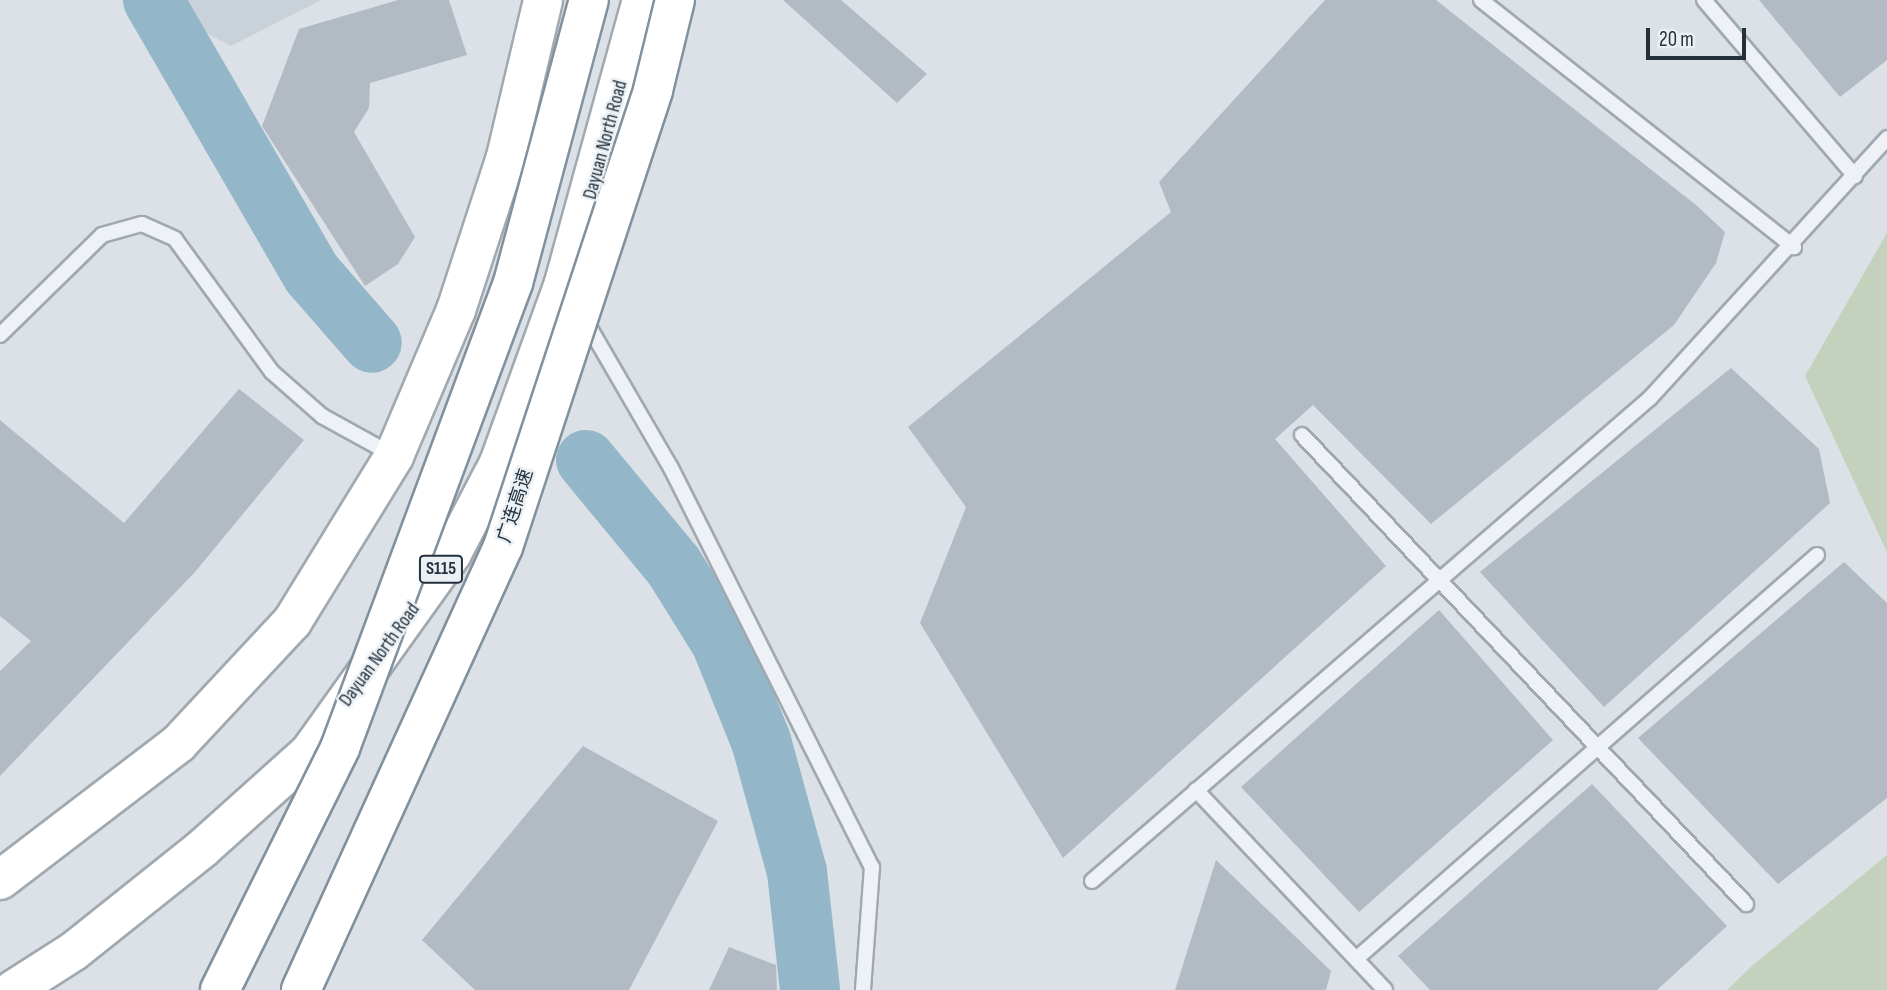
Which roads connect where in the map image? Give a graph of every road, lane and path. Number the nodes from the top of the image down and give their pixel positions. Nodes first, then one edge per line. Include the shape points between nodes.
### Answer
1 (543, 0) edge
2 (589, 0) edge
3 (642, 0) edge
4 (675, 0) edge
5 (1481, 0) edge
6 (1704, 0) edge
7 (1887, 138) edge
8 (1855, 176) junction
9 (1794, 247) junction
10 (564, 284) junction
11 (0, 335) edge
12 (1302, 435) dead end
13 (394, 456) junction
14 (1817, 555) dead end
15 (1439, 580) junction
16 (1597, 745) junction
17 (1196, 790) junction
18 (0, 880) edge
19 (1092, 881) dead end
20 (1746, 904) dead end
21 (1356, 959) junction
22 (13, 990) edge
23 (220, 990) edge
24 (301, 990) edge
25 (863, 990) edge
26 (1385, 990) edge

1 - 13 main road via 502,170 456,310
2 - 23 main road, bridge via 513,283 349,722
3 - 10 main road, Dayuan North Road / S115
4 - 24 main road, 广连高速, bridge via 653,90 503,547
5 - 9 lane
6 - 8 lane
7 - 8 lane
8 - 9 lane
9 - 15 lane via 1650,398
10 - 22 main road, Dayuan North Road / S115 via 499,463 452,553 309,753 204,848 74,951
10 - 25 lane via 677,480 872,867
11 - 13 lane via 102,235 142,224 175,239 272,372 322,416
12 - 15 lane
13 - 18 main road via 292,622 217,703 179,743
14 - 16 lane
15 - 16 lane
15 - 17 lane
16 - 20 lane
16 - 21 lane
17 - 19 lane
17 - 21 lane
21 - 26 lane

